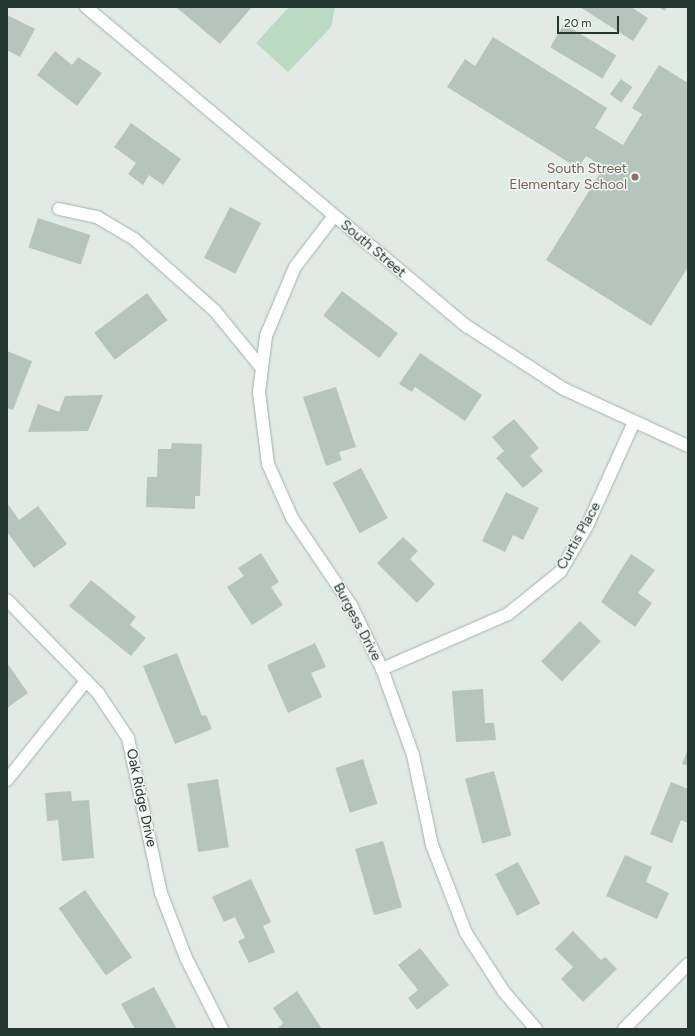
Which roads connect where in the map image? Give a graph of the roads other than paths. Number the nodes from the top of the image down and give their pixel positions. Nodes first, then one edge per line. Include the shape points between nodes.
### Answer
1 (86, 7) edge
2 (59, 209) dead end
3 (334, 216) junction
4 (260, 366) junction
5 (633, 424) junction
6 (688, 446) edge
7 (7, 600) edge
8 (382, 670) junction
9 (86, 681) junction
10 (7, 780) edge
11 (688, 964) edge
12 (222, 1029) edge
13 (536, 1029) edge
14 (624, 1029) edge

1 - 3 street, South Street
2 - 4 street via 97,217 134,239 215,311
3 - 4 street, Burgess Drive via 308,249 283,291
3 - 5 street, South Street via 434,300 498,348 564,389
4 - 8 street, Burgess Drive via 260,416 273,481 292,518 351,605
5 - 6 street, South Street
5 - 8 street, Curtis Place via 587,526 560,572 508,614
7 - 9 street, Oak Ridge Drive
8 - 13 street, Burgess Drive via 413,755 432,845 457,913 489,972
9 - 10 street
9 - 12 street, Oak Ridge Drive via 128,738 161,893 186,958
11 - 14 street

